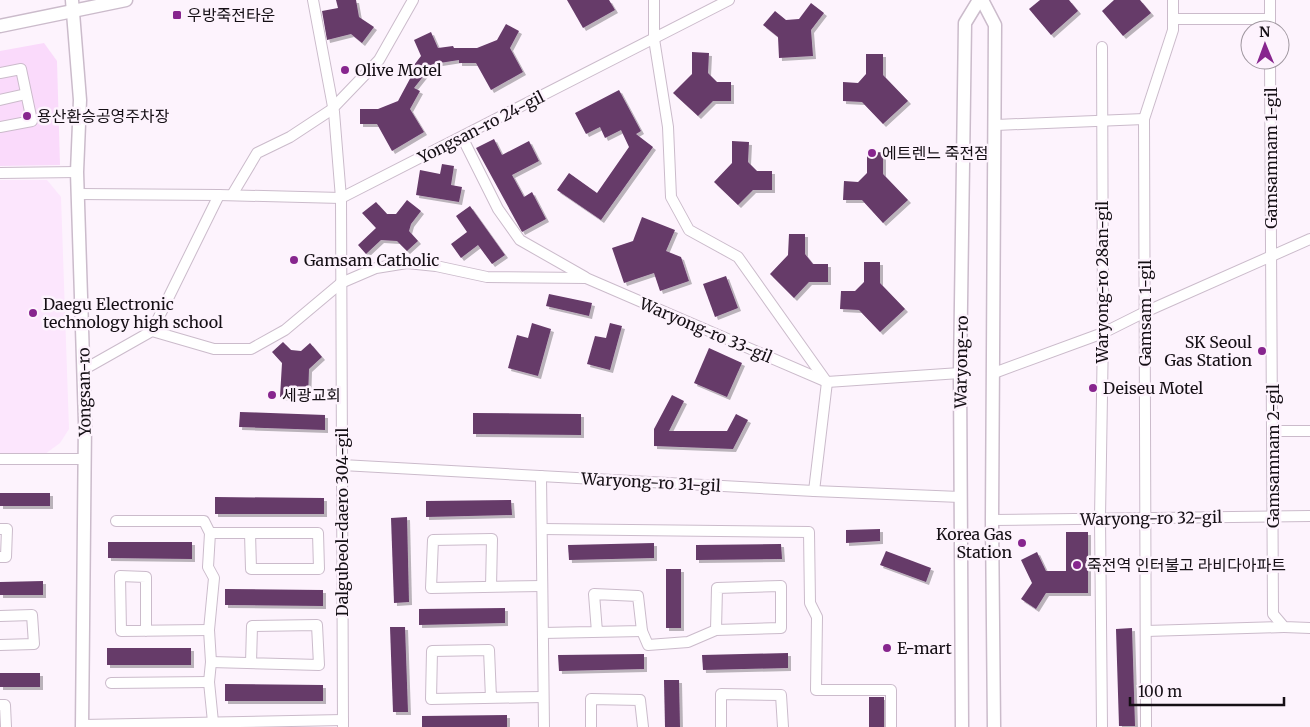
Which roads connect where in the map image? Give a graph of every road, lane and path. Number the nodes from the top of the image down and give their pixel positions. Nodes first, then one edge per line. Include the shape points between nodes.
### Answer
1 (126, 0) edge
2 (313, 0) edge
3 (413, 0) edge
4 (654, 0) edge
5 (729, 0) edge
6 (980, 0) edge
7 (1173, 0) edge
8 (1270, 0) edge
9 (72, 6) edge
10 (1173, 19) junction
11 (1270, 20) edge
12 (1240, 23) edge
13 (0, 26) edge
14 (654, 38) junction
15 (1102, 47) dead end
16 (1270, 70) edge
17 (0, 73) edge
18 (26, 94) junction
19 (0, 100) edge
20 (333, 108) junction
21 (1144, 119) junction
22 (1102, 120) junction
23 (996, 125) junction
24 (0, 127) edge
25 (462, 137) junction
26 (77, 172) junction
27 (0, 173) edge
28 (78, 194) junction
29 (219, 195) junction
30 (232, 195) junction
31 (342, 198) junction
32 (1310, 239) edge
33 (1272, 256) junction
34 (586, 278) junction
35 (341, 284) junction
36 (1145, 312) junction
37 (152, 331) junction
38 (1103, 333) junction
39 (83, 370) junction
40 (960, 373) junction
41 (994, 373) junction
42 (827, 382) junction
43 (1273, 431) junction
44 (1310, 431) edge
45 (0, 459) edge
46 (85, 460) junction
47 (342, 465) junction
48 (541, 476) junction
49 (814, 491) junction
50 (960, 497) junction
51 (1274, 516) junction
52 (1310, 516) edge
53 (1100, 518) junction
54 (1145, 518) junction
55 (992, 520) junction
56 (116, 521) dead end
57 (0, 529) edge
58 (542, 529) junction
59 (210, 533) junction
60 (250, 533) junction
61 (0, 557) edge
62 (542, 586) junction
63 (491, 587) junction
64 (0, 616) edge
65 (1284, 628) junction
66 (1310, 628) edge
67 (209, 630) junction
68 (716, 630) junction
69 (146, 631) junction
70 (642, 631) junction
71 (1146, 631) junction
72 (597, 632) junction
73 (543, 633) junction
74 (0, 645) edge
75 (211, 662) junction
76 (251, 663) junction
77 (209, 682) junction
78 (111, 683) dead end
79 (544, 697) junction
80 (491, 698) junction
81 (0, 705) edge
82 (213, 722) junction
83 (343, 724) edge
84 (82, 726) edge
85 (6, 727) edge
86 (544, 727) edge
87 (591, 727) edge
88 (643, 727) edge
89 (721, 727) edge
90 (783, 727) edge
91 (891, 727) edge
92 (962, 727) edge
93 (994, 727) edge
94 (1102, 727) edge
95 (1146, 727) edge

1 - 9 main road
2 - 20 street, Dalgubeol-daero 304-gil
3 - 20 street via 379,60
4 - 14 street
5 - 14 street, Yongsan-ro 24-gil
6 - 23 main road, Waryong-ro via 995,24
6 - 40 main road, Waryong-ro via 965,23
7 - 10 street, Gamsam 1-gil
8 - 11 street
9 - 13 main road
9 - 26 main road, Yongsan-ro via 80,100
10 - 12 street
10 - 21 street, Gamsam 1-gil via 1173,30
14 - 25 street, Yongsan-ro 24-gil
14 - 42 street via 668,127 671,197 689,230 738,256
15 - 22 street, Waryong-ro 28an-gil
16 - 33 street, Gamsamnam 1-gil
17 - 18 street via 21,69
18 - 19 street
18 - 24 street via 32,121
20 - 30 street via 290,137 257,153
20 - 31 street, Dalgubeol-daero 304-gil
21 - 22 street
21 - 36 street, Gamsam 1-gil
22 - 23 street
22 - 38 street, Waryong-ro 28an-gil
23 - 41 main road, Waryong-ro
25 - 31 street, Yongsan-ro 24-gil
25 - 34 street, Waryong-ro 33-gil via 498,209 520,240
26 - 27 street
26 - 28 main road, Yongsan-ro
28 - 29 street, Yongsan-ro 24-gil
28 - 39 main road, Yongsan-ro
29 - 30 street, Yongsan-ro 24-gil
29 - 37 street
30 - 31 street, Yongsan-ro 24-gil
31 - 35 street, Dalgubeol-daero 304-gil
32 - 33 street
33 - 36 street
33 - 43 street, Gamsamnam 2-gil
34 - 35 street, Waryong-ro 33-gil via 487,277 407,263 376,268
34 - 42 street, Waryong-ro 33-gil
35 - 37 street, Waryong-ro 33-gil via 285,330 251,348 214,349
35 - 47 street, Dalgubeol-daero 304-gil
36 - 38 street
36 - 54 street, Gamsam 1-gil
37 - 39 street
38 - 41 street
38 - 53 street, Waryong-ro 28an-gil
39 - 46 main road, Yongsan-ro
40 - 42 street, Waryong-ro 33-gil
40 - 50 main road, Waryong-ro
41 - 55 main road, Waryong-ro
42 - 49 street
43 - 44 street
43 - 51 street, Gamsamnam 2-gil
45 - 46 street
46 - 84 main road, Yongsan-ro
47 - 48 street, Waryong-ro 31-gil
47 - 83 street, Dalgubeol-daero 304-gil
48 - 49 street, Waryong-ro 31-gil
48 - 58 street
49 - 50 street, Waryong-ro 31-gil
50 - 92 main road, Waryong-ro
51 - 52 street, Waryong-ro 32-gil
51 - 54 street, Waryong-ro 32-gil
51 - 65 street, Gamsamnam 2-gil via 1273,614
53 - 54 street, Waryong-ro 32-gil
53 - 55 street, Waryong-ro 32-gil
53 - 94 street, Waryong-ro 28an-gil
54 - 71 street, Gamsam 1-gil
55 - 93 main road, Waryong-ro
56 - 59 street via 204,521
57 - 61 street via 7,530 6,557
58 - 62 street
58 - 91 street via 809,532 810,602 817,617 816,690 892,690
59 - 60 street
59 - 67 street via 208,567 214,578
60 - 60 street via 318,533 319,569 251,569
62 - 63 street
62 - 73 street
63 - 63 street via 431,588 433,540 492,540
64 - 74 street via 32,615 34,644
65 - 66 street
65 - 71 street
67 - 69 street
67 - 75 street
68 - 68 street via 781,628 782,586 717,588
68 - 70 street via 688,642 648,646
69 - 69 street via 121,631 120,576 146,577
70 - 72 street
70 - 72 street via 638,596 594,594
71 - 95 street, Gamsam 1-gil
72 - 73 street
73 - 79 street
75 - 76 street
75 - 77 street
76 - 76 street via 319,665 317,625 252,626
77 - 78 street
77 - 82 street
79 - 80 street
79 - 86 street
80 - 80 street via 431,699 432,651 489,650
81 - 85 street via 4,705
82 - 83 street, Yongsan-ro
82 - 84 street, Yongsan-ro
87 - 88 street via 591,699 640,700
89 - 90 street via 721,694 781,695

